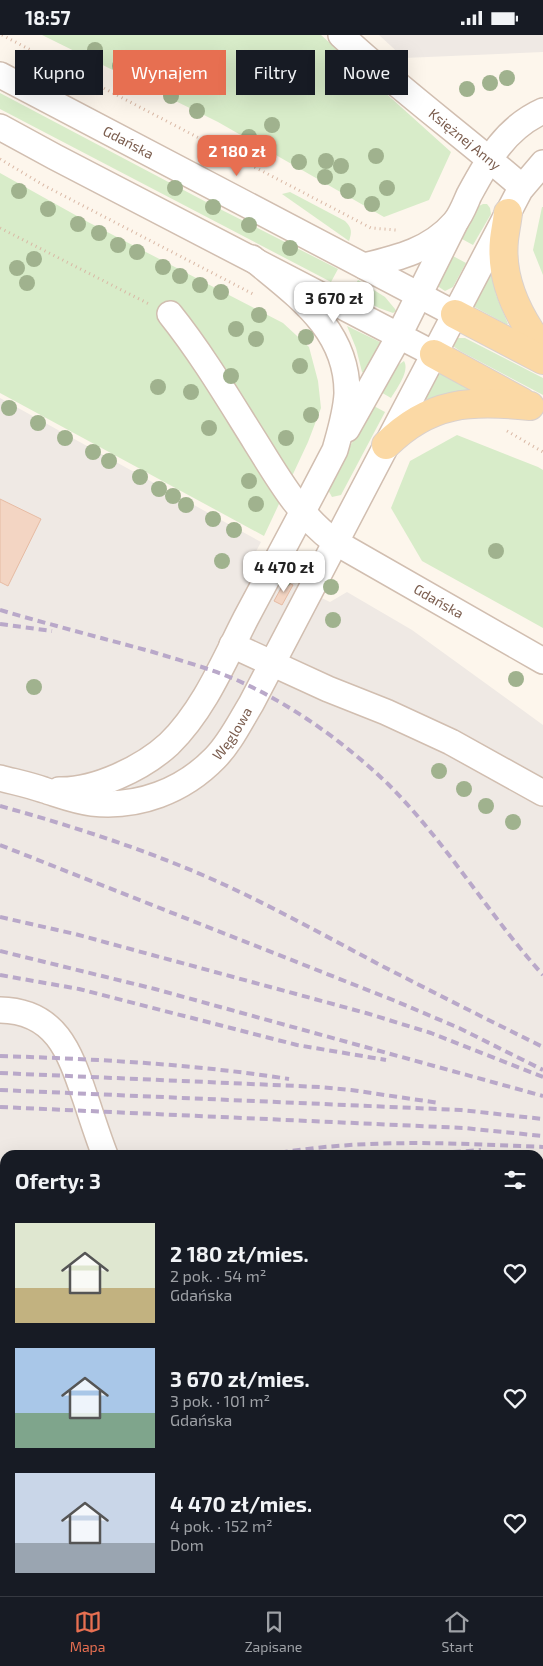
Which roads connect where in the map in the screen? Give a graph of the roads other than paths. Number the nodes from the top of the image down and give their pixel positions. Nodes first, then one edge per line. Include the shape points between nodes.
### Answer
1 (341, 35) edge
2 (0, 75) edge
3 (543, 111) edge
4 (0, 127) edge
5 (489, 159) junction
6 (543, 163) edge
7 (522, 187) junction
8 (508, 213) junction
9 (456, 221) junction
10 (252, 259) junction
11 (364, 266) junction
12 (420, 295) junction
13 (455, 314) junction
14 (170, 315) road end
15 (398, 335) junction
16 (543, 349) edge
17 (434, 354) junction
18 (543, 360) edge
19 (536, 409) edge
20 (386, 445) junction
21 (335, 450) junction
22 (303, 513) junction
23 (335, 542) junction
24 (232, 645) junction
25 (543, 661) edge
26 (272, 663) junction
27 (0, 778) edge
28 (43, 790) junction
29 (543, 793) edge
30 (0, 1009) edge
31 (103, 1150) edge

1 - 5 street, Księżnej Anny via 378,70
2 - 11 street, Gdańska
3 - 5 street via 511,132
4 - 10 street
5 - 7 street, Księżnej Anny
5 - 9 street
6 - 7 street
7 - 8 street
8 - 13 street
8 - 16 main road via 504,265 510,292 529,331
9 - 11 street via 420,250
9 - 12 street
10 - 15 street
10 - 21 street via 295,294 318,317 335,342 346,376 347,393
11 - 12 street, Gdańska
12 - 13 street, Gdańska
12 - 15 street
13 - 17 street
13 - 18 main road
14 - 22 street, Gdańska via 192,343
15 - 17 street
15 - 21 street
17 - 19 main road
17 - 20 street
19 - 20 main road via 499,403 448,407 414,422
20 - 23 street
21 - 22 street
22 - 23 street, Gdańska
22 - 24 street, Węglowa
23 - 25 street, Gdańska
23 - 26 street, Węglowa
24 - 26 street
24 - 28 street, Węglowa via 190,721 168,745 145,763 90,786
26 - 28 street, Węglowa via 251,704 216,757 178,787 136,802 115,804 90,803
26 - 29 street via 450,742
27 - 28 street, Węglowa
30 - 31 street via 33,1015 61,1040 72,1059

